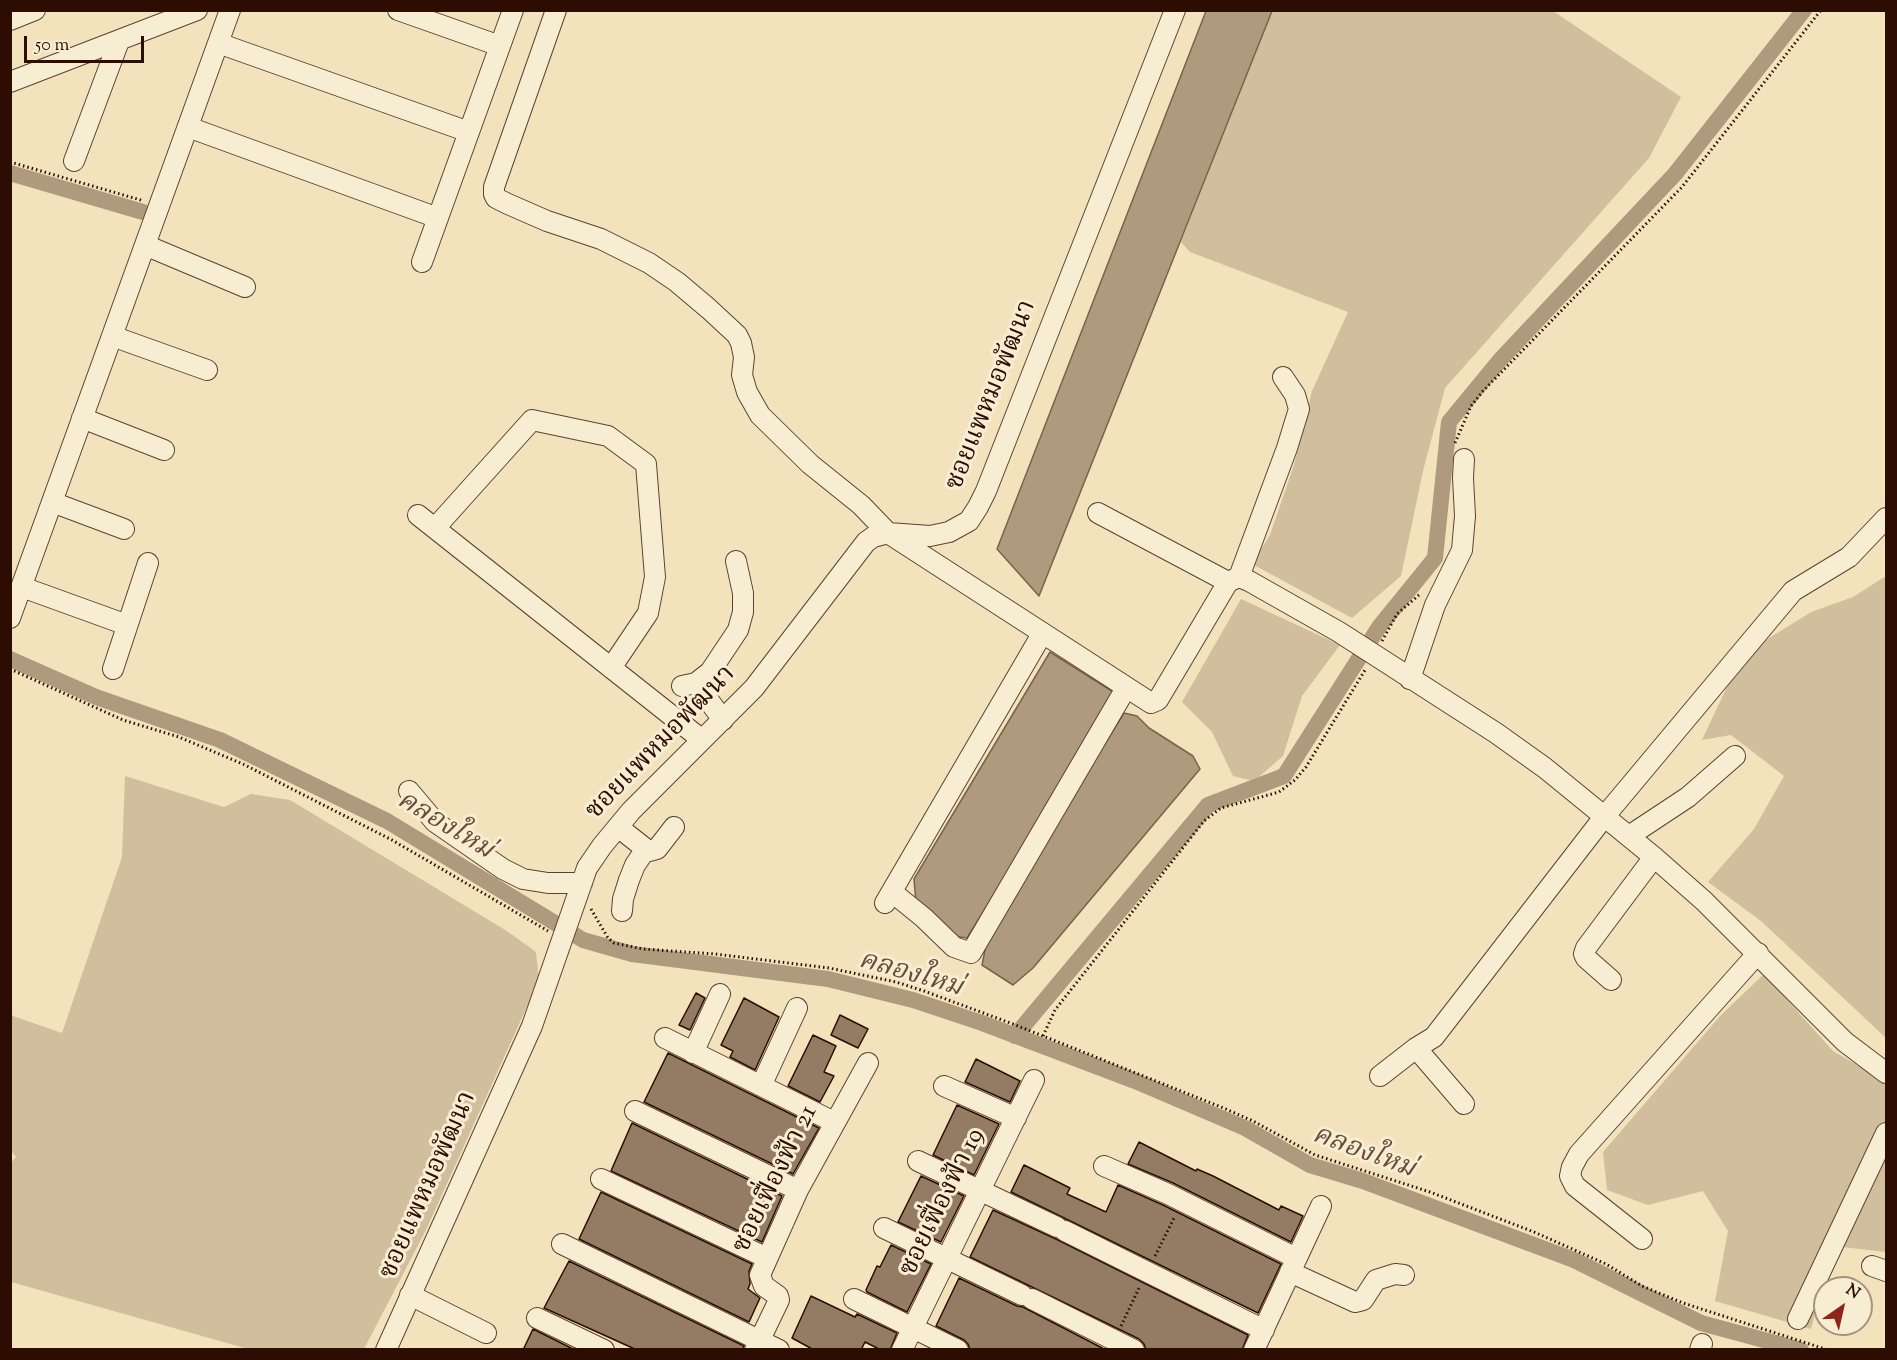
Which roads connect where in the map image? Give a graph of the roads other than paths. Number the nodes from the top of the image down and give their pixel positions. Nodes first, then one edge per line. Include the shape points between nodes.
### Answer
1 (35, 10) edge
2 (197, 10) edge
3 (230, 10) edge
4 (398, 10) edge
5 (513, 10) edge
6 (556, 10) edge
7 (1175, 10) edge
8 (10, 20) edge
9 (119, 41) junction
10 (218, 43) junction
11 (500, 46) junction
12 (10, 82) edge
13 (188, 127) junction
14 (469, 132) junction
15 (74, 162) dead end
16 (438, 218) junction
17 (145, 245) junction
18 (422, 262) dead end
19 (245, 286) dead end
20 (112, 336) junction
21 (207, 370) dead end
22 (1284, 376) dead end
23 (82, 418) junction
24 (164, 450) dead end
25 (1459, 455) road end
26 (52, 502) junction
27 (1098, 513) dead end
28 (418, 514) dead end
29 (1887, 518) edge
30 (435, 528) junction
31 (123, 529) dead end
32 (888, 533) junction
33 (736, 561) dead end
34 (148, 563) dead end
35 (1233, 579) junction
36 (22, 587) junction
37 (10, 618) edge
38 (127, 625) junction
39 (1042, 634) junction
40 (611, 668) junction
41 (113, 669) dead end
42 (1410, 679) junction
43 (1126, 688) junction
44 (725, 717) junction
45 (701, 740) junction
46 (1734, 756) dead end
47 (409, 791) dead end
48 (1604, 816) junction
49 (618, 827) junction
50 (674, 827) dead end
51 (1629, 836) junction
52 (646, 849) junction
53 (1654, 857) junction
54 (581, 886) junction
55 (622, 911) dead end
56 (1758, 953) junction
57 (1611, 980) dead end
58 (720, 994) dead end
59 (797, 1008) dead end
60 (664, 1038) dead end
61 (1416, 1048) junction
62 (693, 1053) junction
63 (868, 1063) dead end
64 (1887, 1073) edge
65 (1380, 1076) dead end
66 (1034, 1080) dead end
67 (761, 1086) junction
68 (944, 1086) dead end
69 (1464, 1104) dead end
70 (635, 1110) dead end
71 (1016, 1118) junction
72 (834, 1122) junction
73 (1887, 1133) edge
74 (918, 1161) dead end
75 (1104, 1166) dead end
76 (601, 1179) dead end
77 (798, 1190) junction
78 (980, 1190) junction
79 (1321, 1206) dead end
80 (884, 1228) dead end
81 (1642, 1239) dead end
82 (562, 1245) dead end
83 (767, 1258) junction
84 (946, 1259) junction
85 (1293, 1265) junction
86 (1404, 1275) dead end
87 (410, 1295) junction
88 (854, 1299) dead end
89 (537, 1318) dead end
90 (1798, 1319) dead end
91 (913, 1327) junction
92 (1263, 1330) junction
93 (486, 1333) dead end
94 (757, 1345) edge
95 (393, 1347) edge
96 (604, 1350) edge
97 (779, 1350) edge
98 (902, 1350) edge
99 (958, 1350) edge
100 (1134, 1350) edge
101 (1254, 1350) edge

1 - 8 street
2 - 9 street
3 - 10 street
4 - 11 street
5 - 11 street
6 - 32 street via 494,187 496,198 601,239 649,263 710,309 741,343 742,375 760,416
7 - 32 street, ซอยแพหมอพัฒนา via 978,507 969,521 949,532 930,536
9 - 12 street
9 - 15 street
10 - 13 street
10 - 14 street
11 - 14 street
13 - 16 street
13 - 17 street
14 - 16 street
16 - 18 street
17 - 19 street
17 - 20 street
20 - 21 street
20 - 23 street
22 - 35 street via 1299,409
23 - 24 street
23 - 26 street
25 - 42 street via 1465,516 1462,550 1435,605
26 - 31 street
26 - 36 street
27 - 35 street
28 - 30 street
29 - 48 street via 1849,557 1792,591
30 - 40 street
30 - 40 street via 532,420 608,436 645,464 655,577 648,613
32 - 39 street
32 - 44 street, ซอยแพหมอพัฒนา via 866,542 754,688
33 - 44 street via 743,593 738,630 710,672 689,685
34 - 38 street
35 - 42 street via 1339,632
35 - 43 street via 1158,700 1147,701
36 - 37 street
36 - 38 street
38 - 41 street
39 - 43 street
39 - 43 street via 888,897 930,923 954,947 971,952
40 - 45 street
42 - 48 street via 1496,733
44 - 45 street, ซอยแพหมอพัฒนา
45 - 49 street, ซอยแพหมอพัฒนา
46 - 51 street via 1688,796
47 - 54 street via 435,822 503,869 523,879
48 - 51 street
48 - 61 street via 1434,1037
49 - 52 street
49 - 54 street, ซอยแพหมอพัฒนา via 587,868
50 - 52 street via 657,849
51 - 53 street
52 - 55 street via 634,865
53 - 56 street
53 - 57 street via 1586,948 1586,958
54 - 87 street, ซอยแพหมอพัฒนา via 571,916 555,941 531,1026
56 - 64 street via 1845,1042
56 - 81 street via 1579,1154 1572,1167 1570,1176 1575,1186
58 - 62 street
59 - 67 street
60 - 62 street
61 - 65 street
61 - 69 street
62 - 67 street
63 - 72 street, ซอยเฟื่องฟ้า 21
66 - 71 street, ซอยเฟื่องฟ้า 19
67 - 72 street
68 - 71 street
70 - 77 street
71 - 78 street, ซอยเฟื่องฟ้า 19
72 - 77 street, ซอยเฟื่องฟ้า 21
73 - 90 street
74 - 78 street
75 - 85 street via 1168,1194
76 - 83 street
77 - 83 street, ซอยเฟื่องฟ้า 21
78 - 84 street, ซอยเฟื่องฟ้า 19
78 - 92 street
79 - 85 street
80 - 84 street
82 - 94 street
83 - 94 street, ซอยเฟื่องฟ้า 21 via 761,1281 779,1300
84 - 91 street, ซอยเฟื่องฟ้า 19
84 - 100 street
85 - 86 street via 1355,1302 1363,1300 1376,1280
85 - 92 street
87 - 93 street
87 - 95 street, ซอยแพหมอพัฒนา
88 - 91 street
89 - 96 street
91 - 98 street, ซอยเฟื่องฟ้า 19
91 - 99 street
92 - 101 street
94 - 97 street

